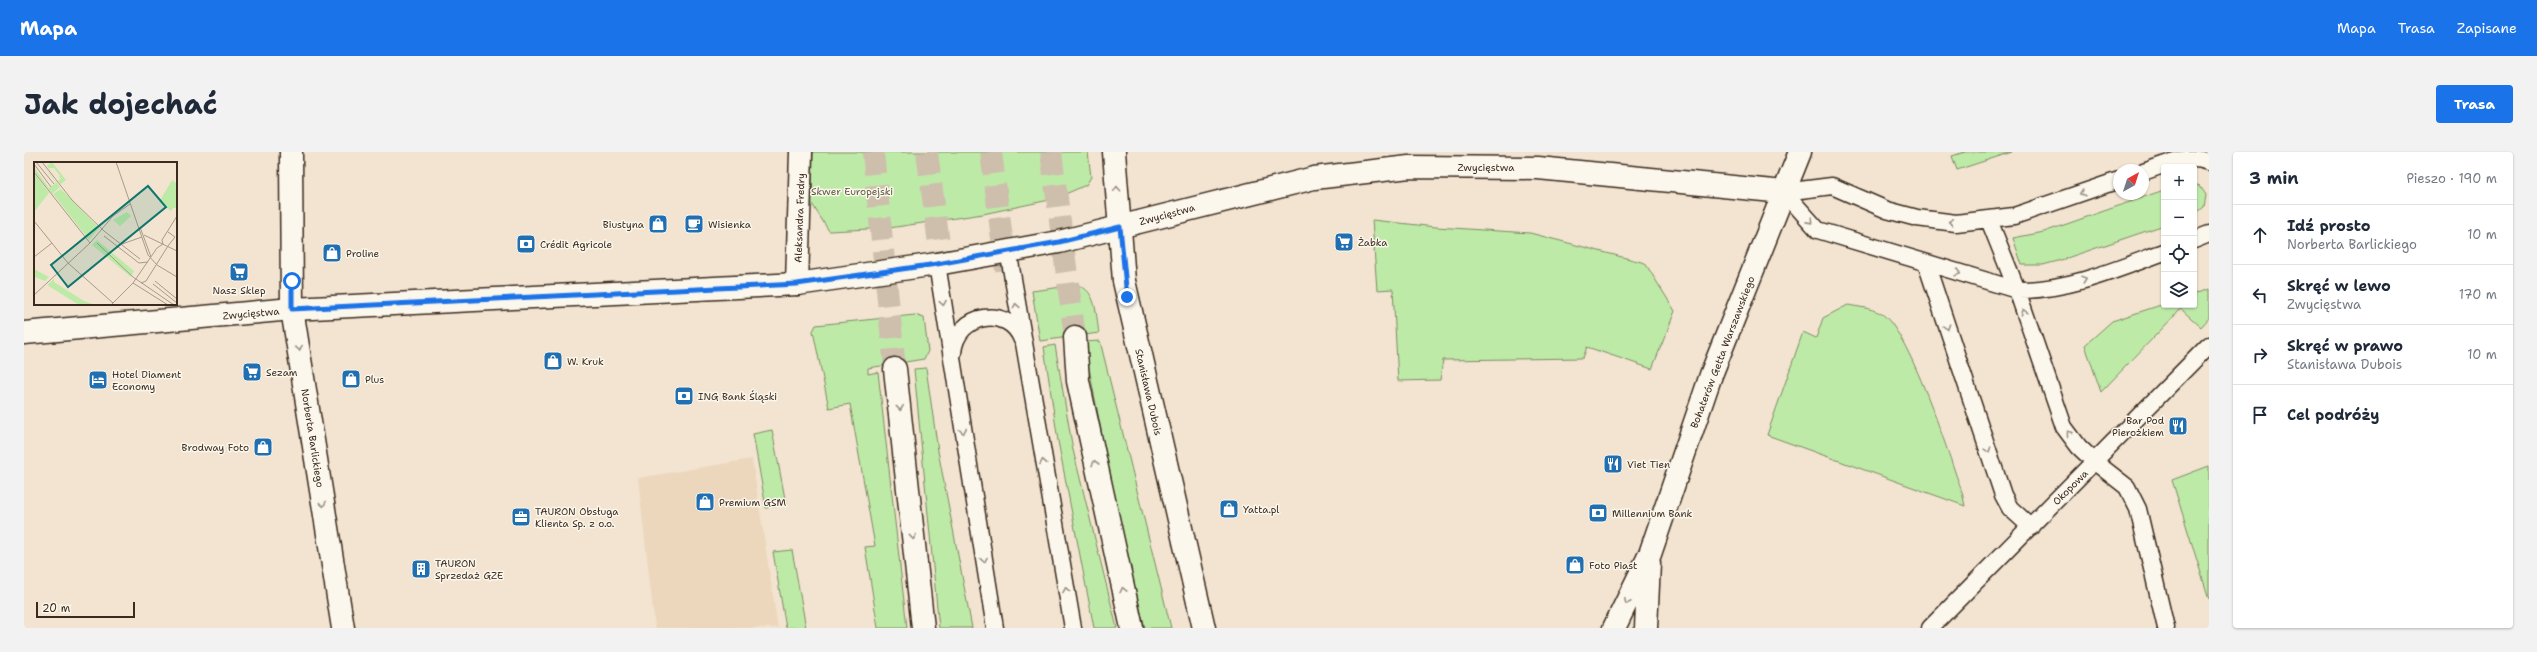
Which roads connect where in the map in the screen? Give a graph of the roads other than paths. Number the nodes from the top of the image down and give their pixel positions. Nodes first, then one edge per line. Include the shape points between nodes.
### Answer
1 (291, 152) edge
2 (801, 152) edge
3 (1114, 152) edge
4 (1800, 152) edge
5 (2209, 162) edge
6 (2149, 170) edge
7 (2113, 182) edge
8 (1784, 192) junction
9 (1990, 220) junction
10 (1120, 227) junction
11 (2209, 234) edge
12 (2197, 239) edge
13 (1008, 250) junction
14 (2161, 253) edge
15 (1926, 263) junction
16 (937, 264) junction
17 (797, 284) junction
18 (2017, 290) junction
19 (292, 309) junction
20 (24, 333) edge
21 (1075, 337) tunnel mouth
22 (1023, 344) junction
23 (2209, 345) edge
24 (952, 360) junction
25 (895, 369) tunnel mouth
26 (2095, 462) junction
27 (2026, 524) junction
28 (1650, 554) junction
29 (343, 628) edge
30 (923, 628) edge
31 (995, 628) edge
32 (1073, 628) edge
33 (1132, 628) edge
34 (1204, 628) edge
35 (1614, 628) edge
36 (1646, 628) edge
37 (1930, 628) edge
38 (2166, 628) edge

1 - 19 street, Norberta Barlickiego
2 - 17 street, Aleksandra Fredry
10 -> 3 street, Stanisława Dubois
4 - 8 street, Bohaterów Getta Warszawskiego
5 - 6 lane via 2193,158 2177,160
7 -> 9 lane via 2040,208
9 -> 8 lane via 1956,223 1917,218 1875,206 1832,186
8 - 10 street, Zwycięstwa via 1538,168 1409,167 1314,178
8 -> 15 lane via 1818,230
8 - 28 street, Bohaterów Getta Warszawskiego via 1711,375
9 - 18 lane
10 - 13 street, Zwycięstwa via 1059,242
10 - 34 street, Stanisława Dubois via 1127,297
11 - 12 lane
13 - 16 street, Zwycięstwa
22 -> 13 lane
18 -> 14 lane via 2042,290 2067,284
15 -> 18 lane
15 -> 27 lane via 2003,495 2010,508
16 - 17 street, Zwycięstwa
16 -> 24 lane
17 - 19 street, Zwycięstwa
26 -> 18 lane via 2079,447 2064,427
19 - 20 street, Zwycięstwa
19 -> 29 street, Norberta Barlickiego
33 -> 21 street via 1078,381
22 - 24 lane via 1019,333 1004,322 986,318 976,320 966,324 957,337
32 -> 22 lane
23 - 26 lane, Okopowa
24 -> 31 lane
25 -> 30 street
26 - 27 lane, Okopowa
26 - 38 lane via 2127,487 2138,509
27 - 37 lane, Okopowa
28 -> 35 street, Bohaterów Getta Warszawskiego
28 - 36 street, Bohaterów Getta Warszawskiego

